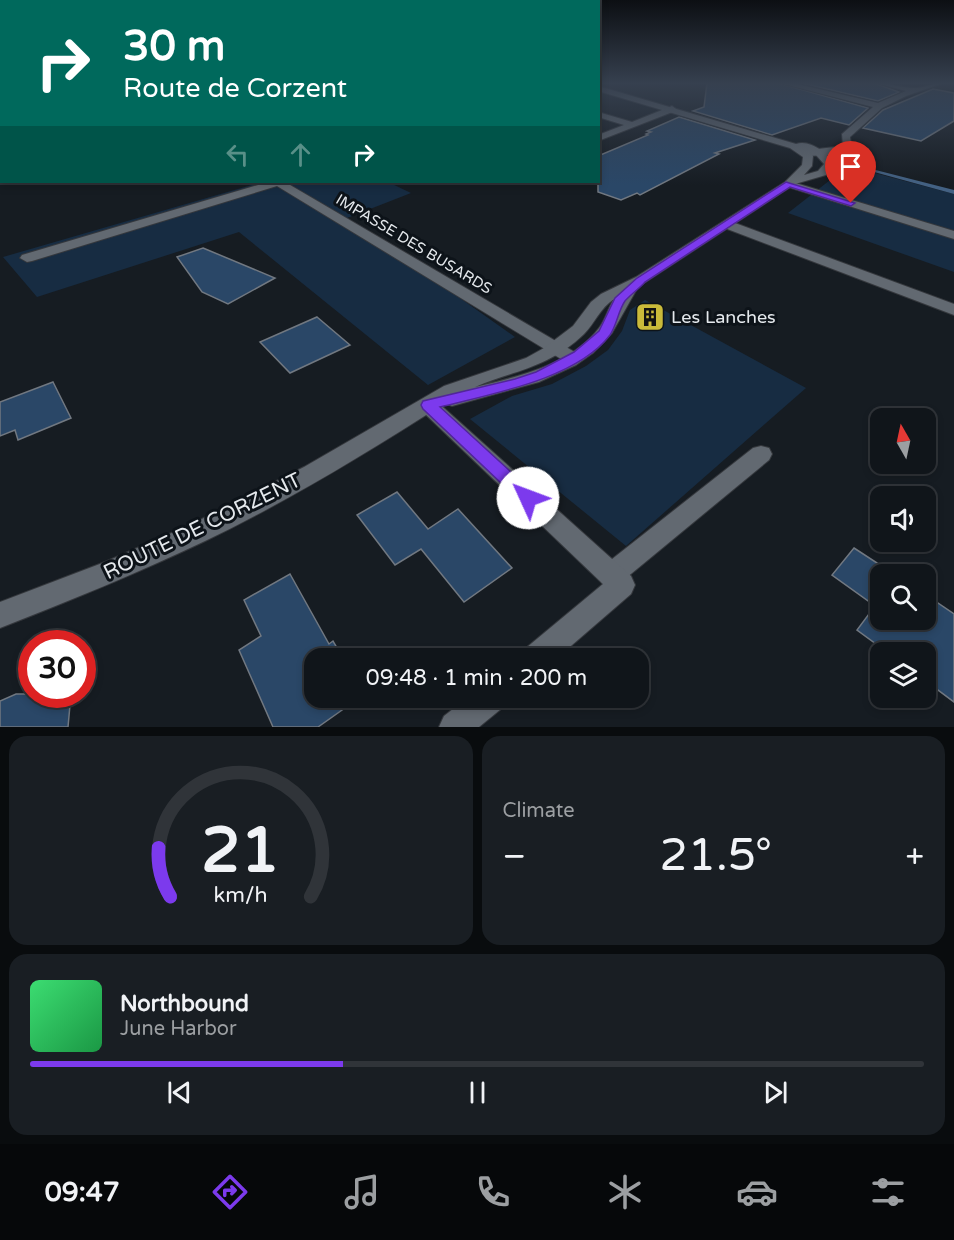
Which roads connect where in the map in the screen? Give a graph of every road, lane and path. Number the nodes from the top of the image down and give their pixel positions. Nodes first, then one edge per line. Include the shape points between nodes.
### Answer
1 (607, 117) edge
2 (650, 117) edge
3 (699, 117) edge
4 (867, 117) edge
5 (630, 124) junction
6 (733, 127) junction
7 (600, 138) edge
8 (805, 153) junction
9 (820, 153) junction
10 (275, 183) edge
11 (280, 183) edge
12 (789, 184) junction
13 (727, 224) junction
14 (954, 235) edge
15 (27, 258) dead end
16 (641, 280) junction
17 (954, 310) edge
18 (556, 349) junction
19 (572, 358) junction
20 (428, 405) junction
21 (761, 454) dead end
22 (611, 575) junction
23 (0, 615) edge
24 (548, 648) edge
25 (478, 708) edge
26 (455, 727) edge

1 - 5 street
2 - 5 street
3 - 6 street
4 - 9 street via 845,136 848,148
5 - 7 street
6 - 8 street
6 - 9 street
8 - 9 street
8 - 12 street, ROUTE DE CORZENT via 809,159 807,166
9 - 12 street, ROUTE DE CORZENT via 830,162 828,169
10 - 15 street, IMPASSE DES BUSARDS
11 - 18 street, IMPASSE DES BUSARDS
12 - 13 street, ROUTE DE CORZENT
12 - 14 street
13 - 16 street, ROUTE DE CORZENT
13 - 17 street
16 - 18 street, ROUTE DE CORZENT via 606,297 579,330
16 - 19 street, ROUTE DE CORZENT via 619,301 605,333
18 - 19 street, IMPASSE DES BUSARDS
18 - 20 street, ROUTE DE CORZENT via 532,362 462,385
19 - 20 street, ROUTE DE CORZENT via 519,383
20 - 22 street
20 - 23 street, ROUTE DE CORZENT via 224,520
21 - 22 street
22 - 24 street via 622,585
25 - 26 street

